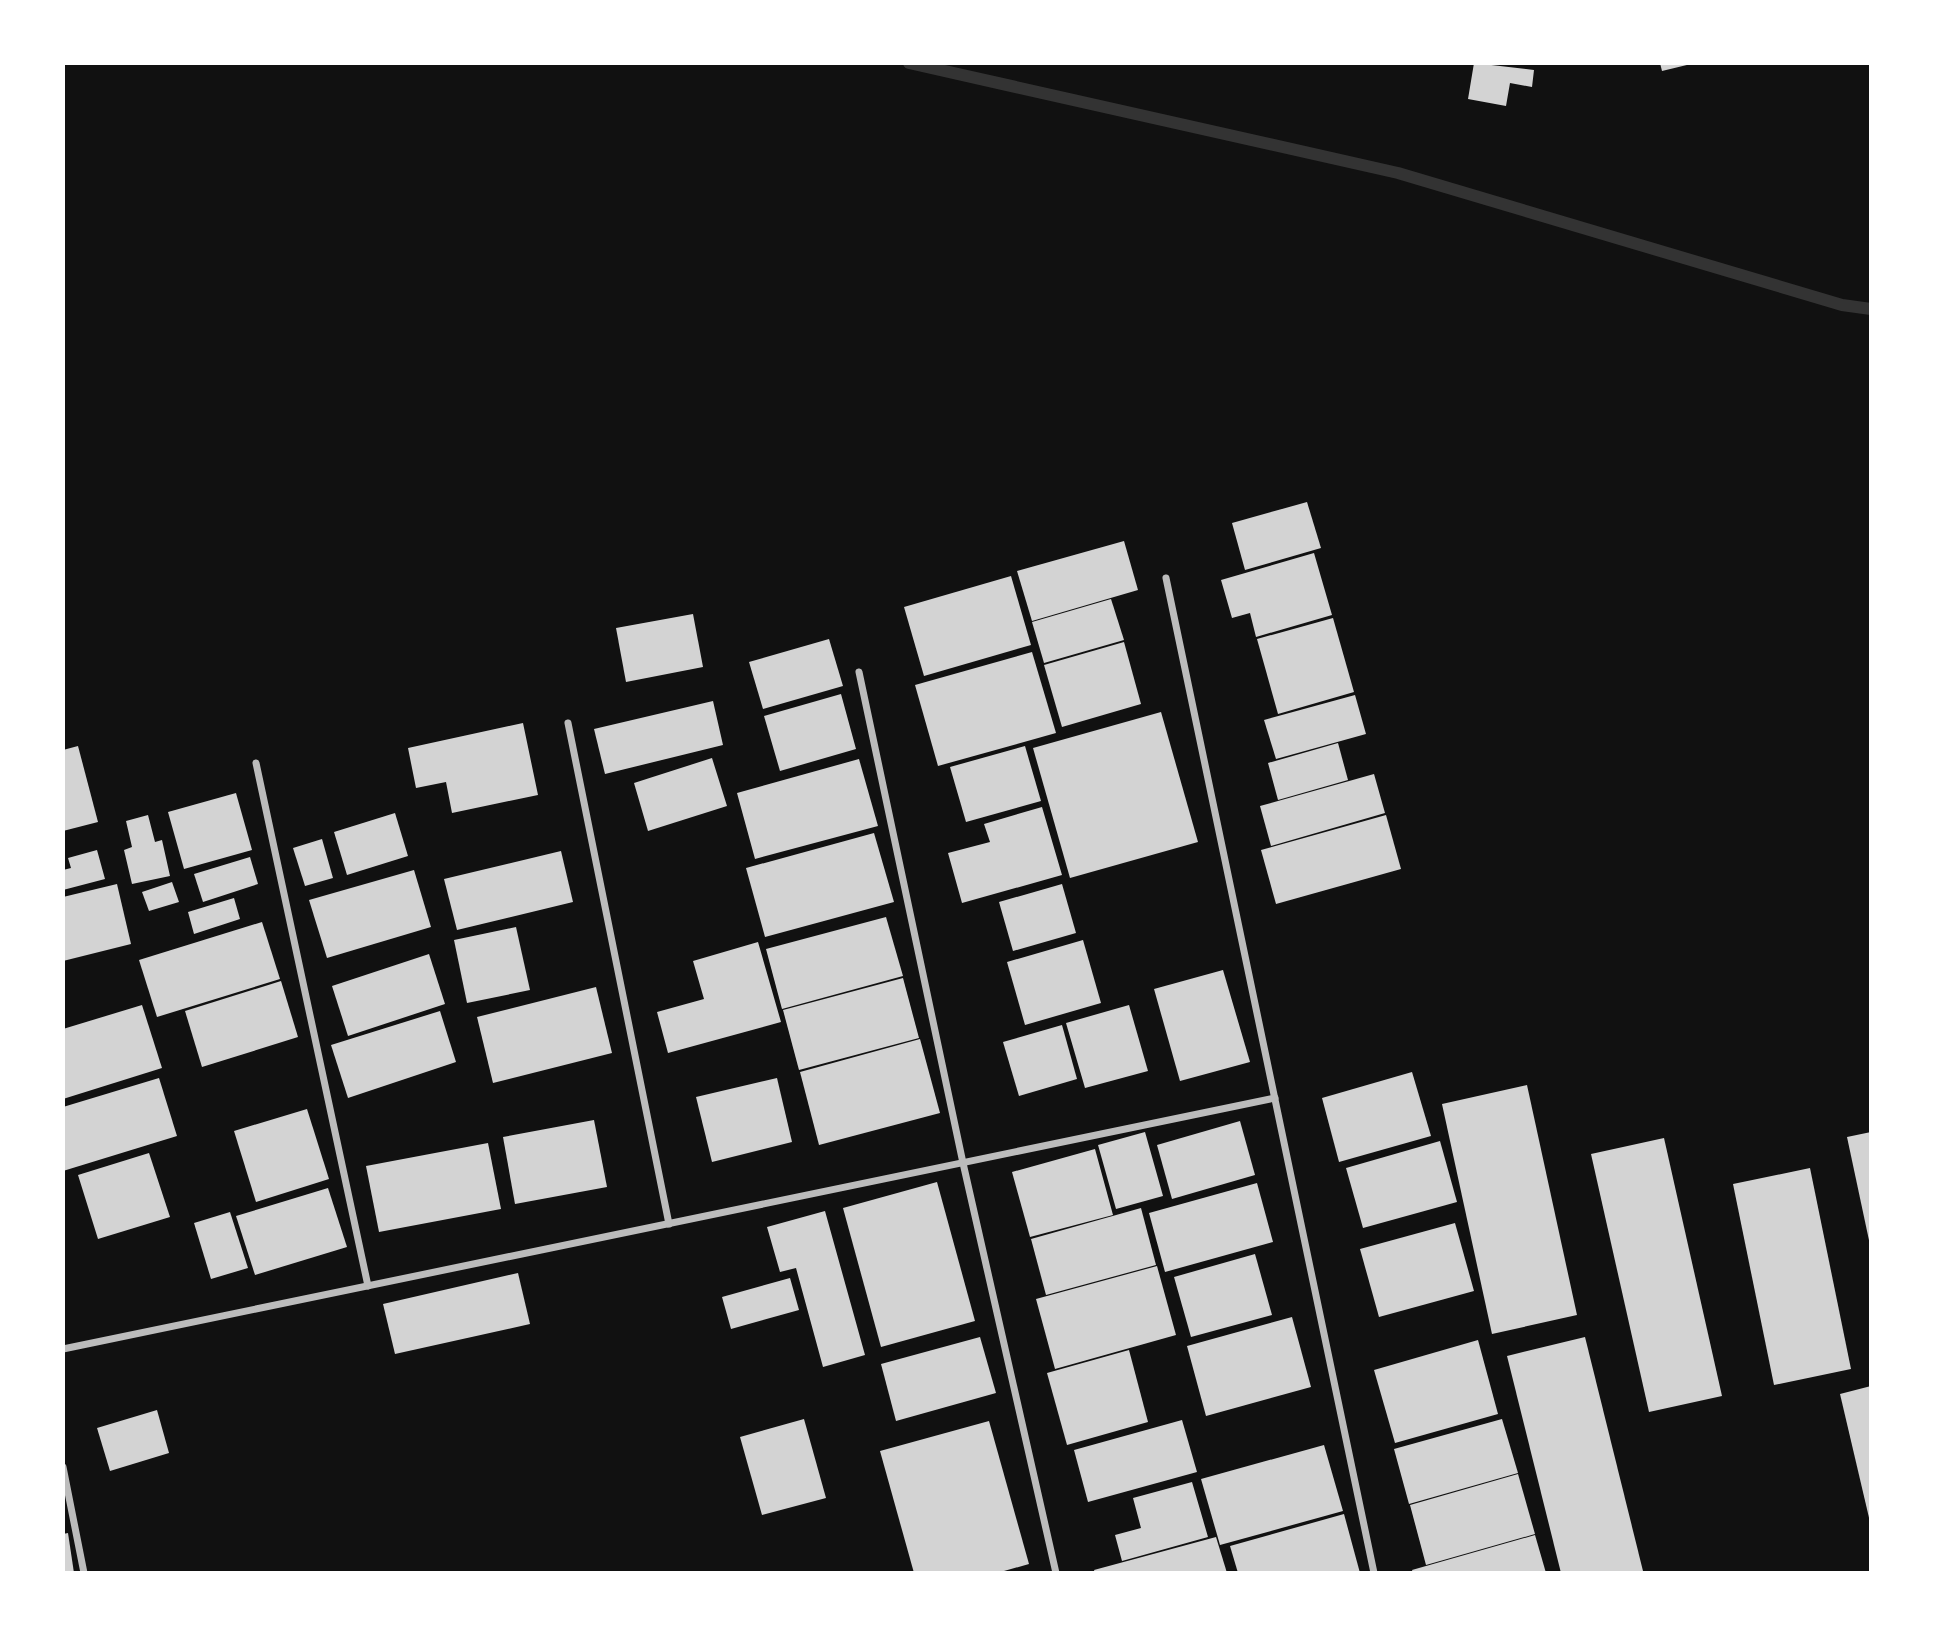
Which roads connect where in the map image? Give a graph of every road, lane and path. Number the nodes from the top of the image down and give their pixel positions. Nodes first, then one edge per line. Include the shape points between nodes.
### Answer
1 (1166, 578) dead end
2 (859, 672) dead end
3 (568, 723) dead end
4 (256, 763) dead end
5 (1275, 1098) junction
6 (963, 1163) junction
7 (669, 1224) junction
8 (368, 1286) junction
9 (63, 1349) edge
10 (63, 1467) edge
11 (84, 1573) edge
12 (1056, 1573) edge
13 (1374, 1573) edge

1 - 5 street
2 - 6 street
3 - 7 street
4 - 8 street
5 - 6 street
5 - 13 street
6 - 7 street
6 - 12 street
7 - 8 street
8 - 9 street
10 - 11 street

